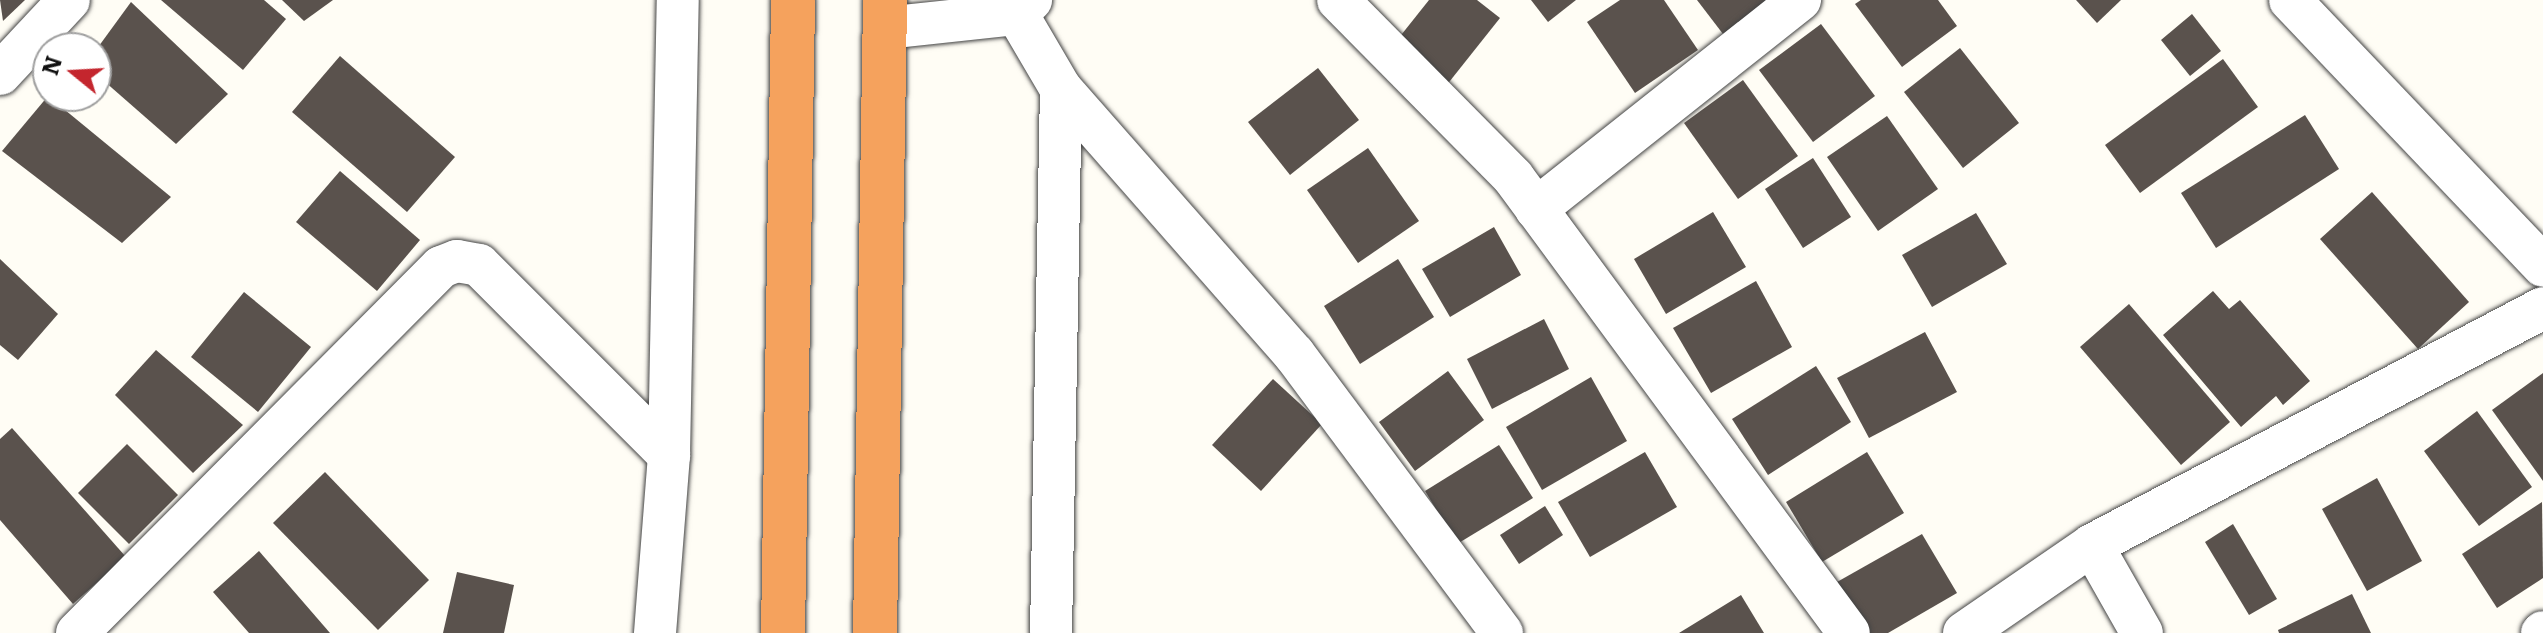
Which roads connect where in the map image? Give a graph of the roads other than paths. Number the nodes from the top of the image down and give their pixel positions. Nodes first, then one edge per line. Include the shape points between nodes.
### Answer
1 (69, 0) edge
2 (678, 0) edge
3 (793, 0) edge
4 (1338, 0) edge
5 (1800, 0) edge
6 (2290, 0) edge
7 (1025, 5) edge
8 (885, 14) edge
9 (0, 74) edge
10 (1061, 89) junction
11 (1536, 209) junction
12 (2543, 266) edge
13 (2543, 308) edge
14 (669, 455) junction
15 (2092, 545) junction
16 (77, 633) edge
17 (655, 633) edge
18 (783, 633) edge
19 (875, 633) edge
20 (1051, 633) edge
21 (1502, 633) edge
22 (1849, 633) edge
23 (1964, 633) edge
24 (2142, 633) edge

1 - 9 street
2 - 14 street
3 - 18 highway
4 - 11 street
5 - 11 street
6 - 12 street
7 - 8 street
7 - 10 street
8 - 19 highway
10 - 20 street
10 - 21 street via 1294,354
11 - 22 street
13 - 15 street
14 - 16 street via 479,265 457,261 441,267
14 - 17 street
15 - 23 street
15 - 24 street

